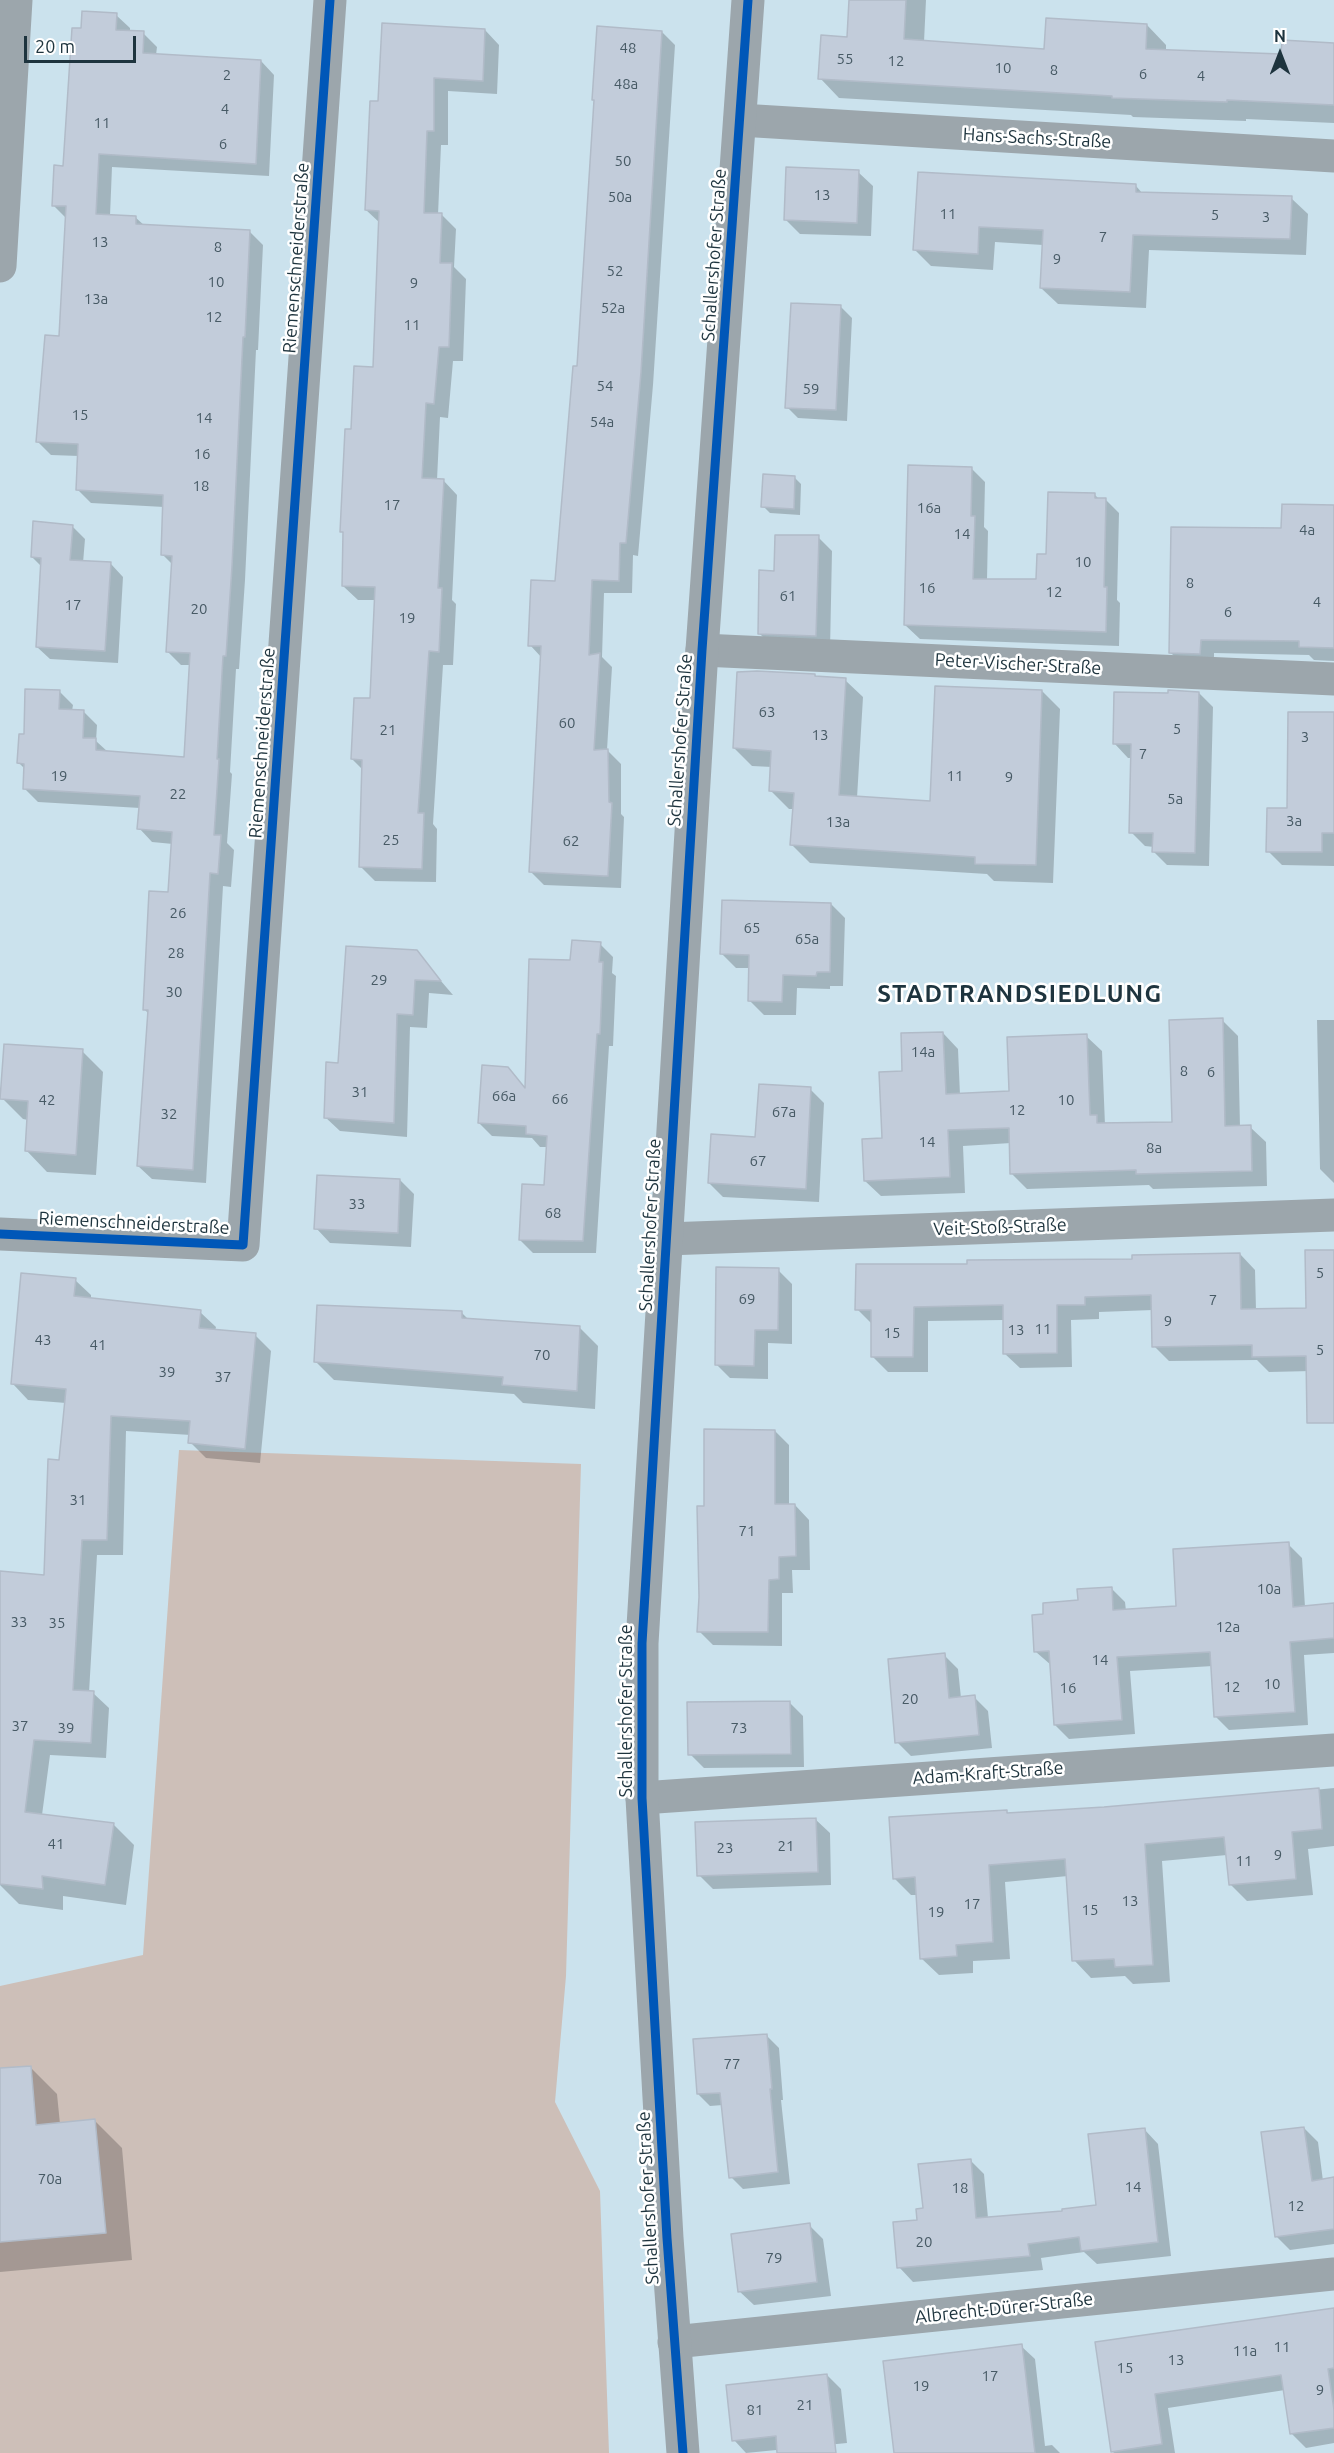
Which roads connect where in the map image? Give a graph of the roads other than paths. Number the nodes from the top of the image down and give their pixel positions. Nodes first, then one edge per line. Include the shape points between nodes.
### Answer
1 (16, 0) edge
2 (330, 0) edge
3 (748, 0) edge
4 (740, 120) junction
5 (1334, 156) edge
6 (0, 266) edge
7 (702, 650) junction
8 (1334, 679) edge
9 (1334, 1215) edge
10 (0, 1234) edge
11 (666, 1239) junction
12 (1334, 1749) edge
13 (642, 1798) junction
14 (1334, 2274) edge
15 (674, 2342) junction
16 (683, 2453) edge

1 - 6 street
2 - 10 street, Riemenschneiderstraße via 243,1245
3 - 4 street, Schallershofer Straße
4 - 5 street, Hans-Sachs-Straße
4 - 7 street, Schallershofer Straße
7 - 8 street, Peter-Vischer-Straße
7 - 11 street, Schallershofer Straße
9 - 11 street, Veit-Stoß-Straße
11 - 13 street, Schallershofer Straße via 642,1643
12 - 13 street, Adam-Kraft-Straße
13 - 15 street, Schallershofer Straße
14 - 15 street, Albrecht-Dürer-Straße
15 - 16 street, Schallershofer Straße

